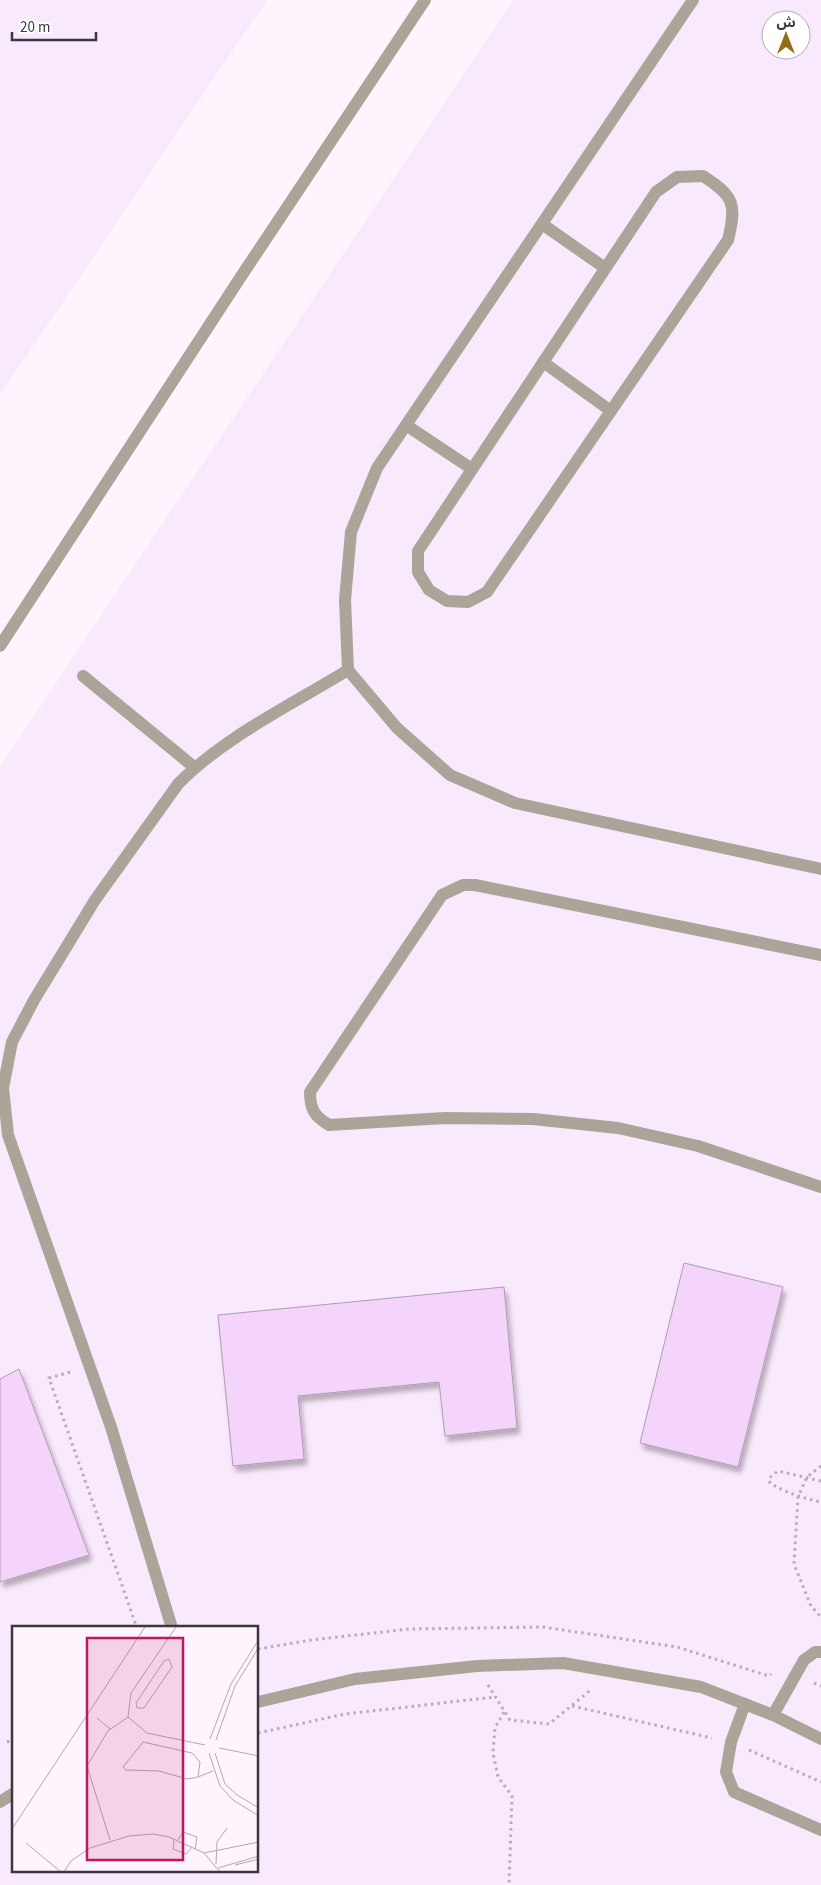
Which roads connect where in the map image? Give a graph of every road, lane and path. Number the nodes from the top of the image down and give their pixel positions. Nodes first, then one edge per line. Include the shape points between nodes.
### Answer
1 (425, 0) edge
2 (693, 0) edge
3 (542, 224) junction
4 (605, 268) junction
5 (543, 362) junction
6 (611, 411) junction
7 (406, 426) junction
8 (472, 469) junction
9 (0, 646) edge
10 (348, 670) junction
11 (82, 676) dead end
12 (194, 767) junction
13 (821, 869) edge
14 (821, 955) edge
15 (821, 1187) edge
16 (90, 1366) junction
17 (821, 1466) edge
18 (807, 1477) junction
19 (821, 1481) edge
20 (798, 1497) junction
21 (821, 1502) edge
22 (821, 1617) edge
23 (136, 1626) edge
24 (171, 1626) edge
25 (259, 1649) edge
26 (821, 1652) edge
27 (477, 1666) junction
28 (775, 1668) dead end
29 (614, 1672) junction
30 (495, 1697) junction
31 (259, 1702) edge
32 (745, 1704) junction
33 (572, 1706) junction
34 (504, 1712) junction
35 (773, 1715) junction
36 (259, 1733) edge
37 (821, 1739) edge
38 (12, 1740) edge
39 (6, 1742) dead end
40 (731, 1742) junction
41 (821, 1782) edge
42 (12, 1794) edge
43 (0, 1802) edge
44 (821, 1830) edge
45 (509, 1885) edge

1 - 9 street
2 - 3 street
3 - 4 street
3 - 7 street
4 - 5 street
4 - 6 street via 656,192 677,177 703,176 725,190 734,215 728,240
5 - 6 street
5 - 8 street
6 - 8 street via 487,592 468,602 447,601 429,590 418,572 418,551
7 - 8 street
7 - 10 street via 378,468 351,532 346,600
10 - 12 street
10 - 13 street via 397,728 450,775 515,803
11 - 12 street
12 - 16 street via 163,803 95,900 34,1000 12,1042 3,1088 8,1135
14 - 15 street via 474,885 452,888 442,895 310,1092 310,1106 317,1118 328,1125 445,1118 533,1118 618,1128 698,1146
16 - 23 path via 49,1378
16 - 24 street
17 - 18 path
18 - 19 path
18 - 20 path
18 - 20 path via 778,1471 769,1478 770,1483
20 - 21 path
20 - 22 path via 794,1564 811,1606
25 - 28 path via 409,1629 543,1627 677,1647 769,1676
26 - 35 street via 815,1652 804,1660
27 - 29 street via 563,1663
27 - 30 path
27 - 31 street via 355,1679
29 - 32 street via 702,1687
29 - 33 path
30 - 34 path
30 - 36 path via 345,1714
32 - 35 street
32 - 40 street
33 - 34 path via 549,1724 510,1720
33 - 40 path
34 - 45 path via 495,1728 493,1754 498,1777 512,1796
35 - 37 street
38 - 39 path
40 - 41 path
40 - 44 street via 726,1772 734,1792
42 - 43 street

